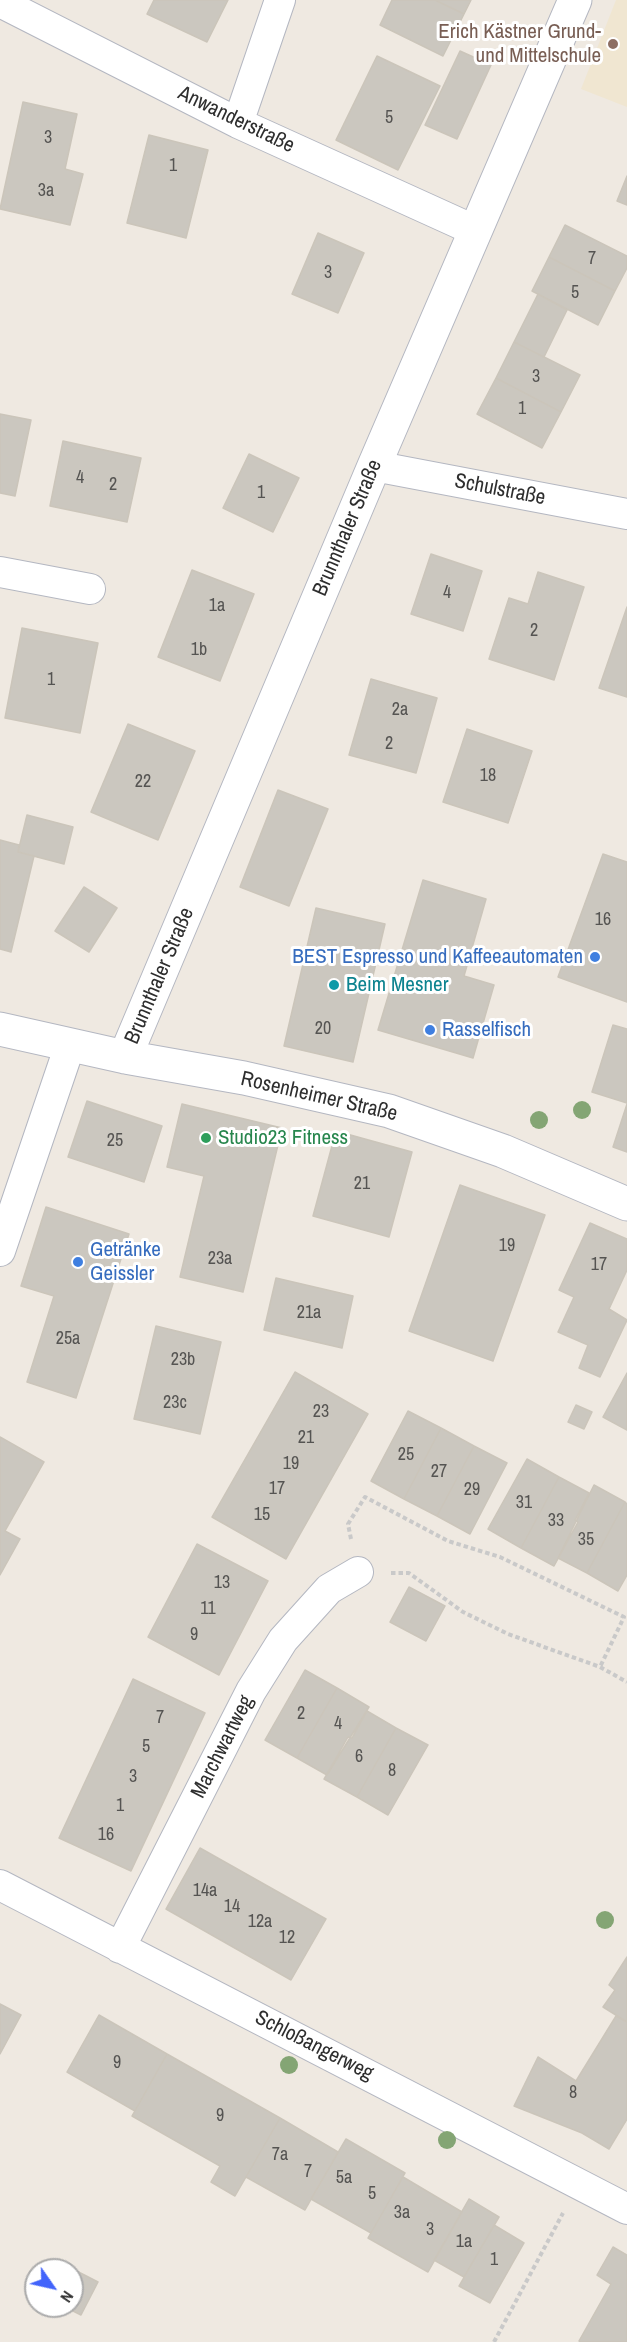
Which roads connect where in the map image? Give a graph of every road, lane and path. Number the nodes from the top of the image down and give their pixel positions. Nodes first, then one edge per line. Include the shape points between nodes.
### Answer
1 (280, 0) edge
2 (575, 0) edge
3 (0, 2) edge
4 (238, 123) junction
5 (476, 231) junction
6 (374, 466) junction
7 (627, 514) edge
8 (0, 572) edge
9 (90, 589) dead end
10 (0, 1029) edge
11 (70, 1046) junction
12 (125, 1057) junction
13 (627, 1204) edge
14 (0, 1251) edge
15 (358, 1572) joint
16 (409, 1573) dead end
17 (600, 1667) junction
18 (627, 1682) edge
19 (0, 1885) edge
20 (120, 1948) junction
21 (579, 2182) junction
22 (627, 2209) edge
23 (494, 2342) edge

1 - 4 street
2 - 5 street, Brunnthaler Straße
3 - 4 street, Anwanderstraße
4 - 5 street, Anwanderstraße
5 - 6 street, Brunnthaler Straße
6 - 7 street, Schulstraße
6 - 12 street, Brunnthaler Straße
8 - 9 street
10 - 11 street, Rosenheimer Straße
11 - 12 street, Rosenheimer Straße
11 - 14 street
12 - 13 street, Rosenheimer Straße via 244,1078 389,1111 503,1151
15 - 17 path via 348,1524 365,1497 448,1541 500,1557 624,1617
15 - 20 street, Marchwartweg via 329,1589 283,1640
16 - 17 path via 463,1612 508,1634
17 - 18 path
19 - 20 street, Schloßangerweg
20 - 21 street, Schloßangerweg
21 - 22 street, Schloßangerweg
21 - 23 path

